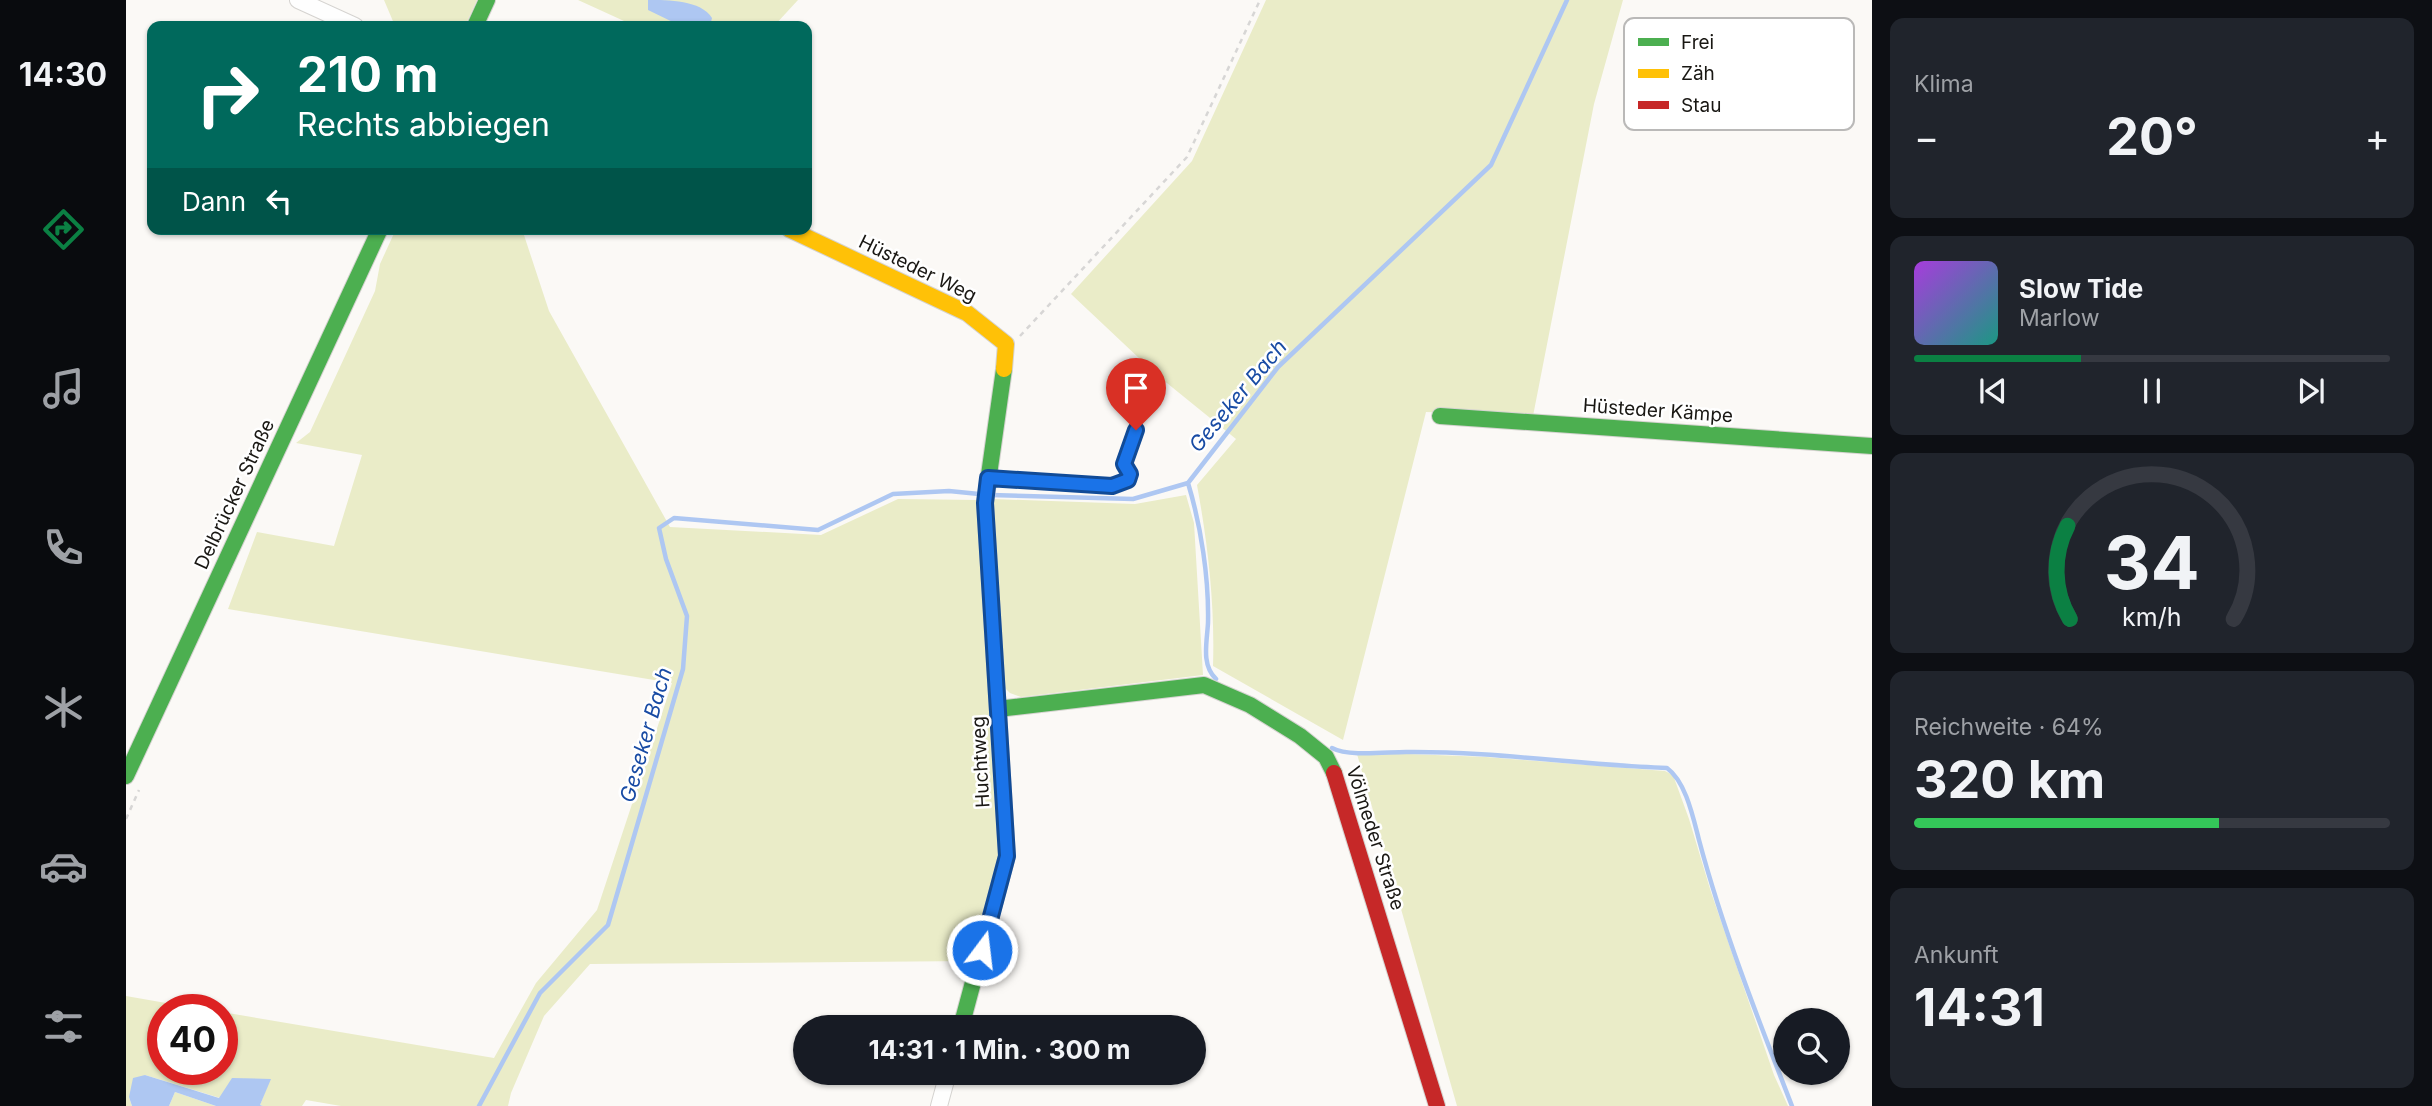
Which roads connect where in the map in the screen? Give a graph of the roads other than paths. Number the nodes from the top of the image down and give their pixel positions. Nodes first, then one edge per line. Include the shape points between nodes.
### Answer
1 (298, 0) edge
2 (487, 0) edge
3 (344, 21) edge
4 (477, 21) edge
5 (377, 235) edge
6 (802, 235) edge
7 (1440, 416) dead end
8 (1136, 430) dead end
9 (1872, 446) edge
10 (986, 490) junction
11 (998, 709) junction
12 (126, 776) edge
13 (964, 1015) edge
14 (945, 1085) edge
15 (939, 1106) edge
16 (1437, 1106) edge

1 - 3 street
2 - 4 street
5 - 12 street, Delbrücker Straße
6 - 10 street, Hüsteder Weg via 967,313 1006,344
7 - 9 street, Hüsteder Kämpe
8 - 10 lane via 1124,464 1128,480 1112,486
10 - 11 street, Huchtweg
11 - 13 street, Huchtweg via 1007,856
11 - 16 street, Völmeder Straße via 1204,685 1267,717 1326,756 1337,779
14 - 15 street

